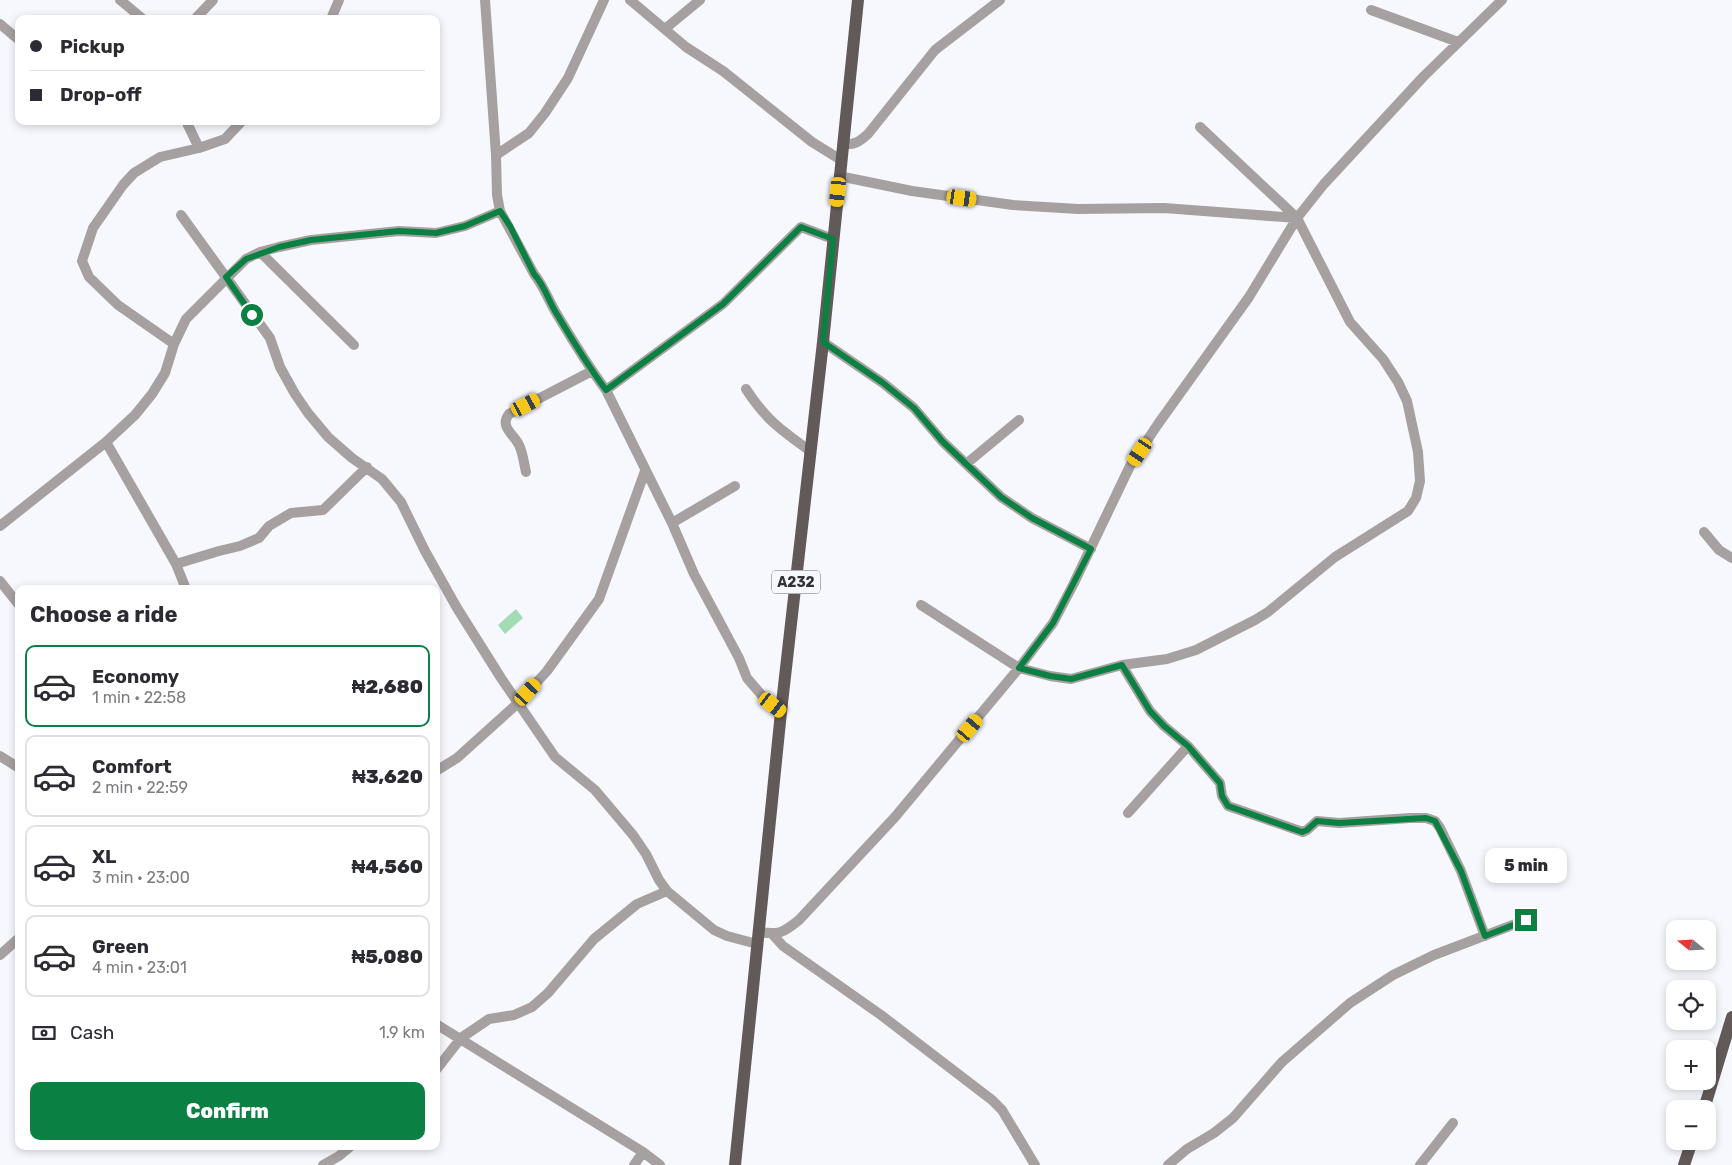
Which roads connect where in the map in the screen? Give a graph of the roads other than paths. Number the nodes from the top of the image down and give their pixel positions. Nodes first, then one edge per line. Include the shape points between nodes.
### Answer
1 (120, 0) edge
2 (213, 0) edge
3 (338, 0) edge
4 (485, 0) edge
5 (604, 0) edge
6 (630, 0) edge
7 (700, 0) edge
8 (858, 0) edge
9 (1000, 0) edge
10 (1502, 0) edge
11 (1371, 10) dead end
12 (138, 15) edge
13 (199, 15) edge
14 (332, 15) edge
15 (0, 24) edge
16 (666, 28) junction
17 (15, 37) edge
18 (1458, 42) junction
19 (188, 125) edge
20 (238, 125) edge
21 (1200, 127) dead end
22 (843, 144) junction
23 (199, 148) junction
24 (496, 155) junction
25 (841, 160) junction
26 (839, 176) junction
27 (500, 211) junction
28 (181, 215) dead end
29 (1297, 218) junction
30 (833, 239) junction
31 (260, 252) junction
32 (226, 277) junction
33 (823, 342) junction
34 (174, 344) junction
35 (354, 344) dead end
36 (592, 371) junction
37 (606, 390) junction
38 (746, 390) dead end
39 (1019, 420) dead end
40 (106, 442) junction
41 (810, 451) junction
42 (966, 464) junction
43 (367, 467) junction
44 (645, 471) junction
45 (526, 472) dead end
46 (735, 486) dead end
47 (672, 523) junction
48 (0, 526) edge
49 (1704, 532) dead end
50 (1091, 549) junction
51 (1732, 558) edge
52 (176, 564) junction
53 (0, 581) edge
54 (184, 585) edge
55 (15, 600) edge
56 (922, 605) dead end
57 (1122, 665) junction
58 (1019, 668) junction
59 (518, 702) junction
60 (781, 712) junction
61 (1188, 746) junction
62 (0, 756) edge
63 (15, 765) edge
64 (440, 769) edge
65 (1128, 813) dead end
66 (667, 891) junction
67 (1526, 920) dead end
68 (773, 935) junction
69 (1485, 936) junction
70 (758, 938) junction
71 (15, 942) edge
72 (0, 955) edge
73 (1732, 1017) edge
74 (440, 1026) edge
75 (461, 1038) junction
76 (440, 1065) edge
77 (1707, 1100) edge
78 (1453, 1123) dead end
79 (347, 1150) edge
80 (1689, 1150) edge
81 (643, 1152) junction
82 (323, 1165) edge
83 (634, 1165) edge
84 (660, 1165) edge
85 (735, 1165) edge
86 (1035, 1165) edge
87 (1168, 1165) edge
88 (1420, 1165) edge
89 (1684, 1165) edge

1 - 12 street
2 - 13 street
3 - 14 street
4 - 24 street
5 - 24 street via 568,78 545,113 529,133
6 - 16 street
7 - 16 street
8 - 22 main road, A232
9 - 22 street via 935,50 868,134 858,143
10 - 18 street
11 - 18 street
15 - 17 street
16 - 25 street via 686,47 812,142
18 - 29 street via 1324,184
19 - 23 street
20 - 23 street via 225,140
21 - 29 street
22 - 25 main road, A232
23 - 34 street via 160,157 134,173 93,228 82,261 89,277 118,305
24 - 27 street
25 - 26 main road, A232
26 - 29 street via 912,191 1014,205 1078,209 1164,208
26 - 30 main road, A232
27 - 31 street via 465,226 436,233 399,231 350,235
27 - 36 street
28 - 32 street
29 - 50 street via 1248,297 1130,466
29 - 57 street via 1350,322 1383,359 1407,401 1418,452 1420,481 1416,498 1408,510 1335,557 1255,620 1196,650 1167,659
30 - 33 main road, A232
30 - 37 street via 801,227 723,304
31 - 32 street via 246,259
31 - 35 street
32 - 34 street via 186,319
32 - 43 street via 270,338 280,367 308,413 328,437
33 - 41 main road, A232
33 - 42 street via 914,408
34 - 40 street via 165,374 152,394
36 - 37 street
36 - 45 street via 505,418 507,428 520,446
37 - 44 street
38 - 41 street via 777,428
39 - 42 street
40 - 48 street
40 - 52 street
41 - 60 main road, A232
42 - 50 street via 1001,497 1032,518
43 - 52 street via 323,510 290,513 269,526 260,538
43 - 59 street via 401,502 457,608
44 - 47 street
44 - 59 street via 599,599 546,671
46 - 47 street
47 - 60 street via 747,678
49 - 51 street via 1719,550
50 - 58 street via 1053,623
52 - 54 street
53 - 55 street
56 - 58 street
57 - 58 street via 1071,679
57 - 61 street via 1150,711
58 - 68 street via 896,817 799,920 784,932
59 - 64 street via 457,758
59 - 66 street via 555,757 595,790 633,835
60 - 70 main road, A232
61 - 65 street
61 - 69 street via 1220,783 1228,806 1302,832 1317,821 1339,823 1426,818 1435,821 1461,871
62 - 63 street
66 - 70 street via 714,930 727,936
66 - 75 street via 637,904 594,939 532,1007 514,1015 489,1019
67 - 69 street
68 - 70 street
68 - 86 street via 783,946 881,1015 992,1100 1002,1110
69 - 87 street via 1393,975 1350,1003 1282,1062 1233,1118
70 - 85 main road, A232
71 - 72 street
73 - 77 main road
74 - 75 street
75 - 76 street
75 - 81 street
78 - 88 street
79 - 82 street
80 - 89 main road
81 - 83 street
81 - 84 street

